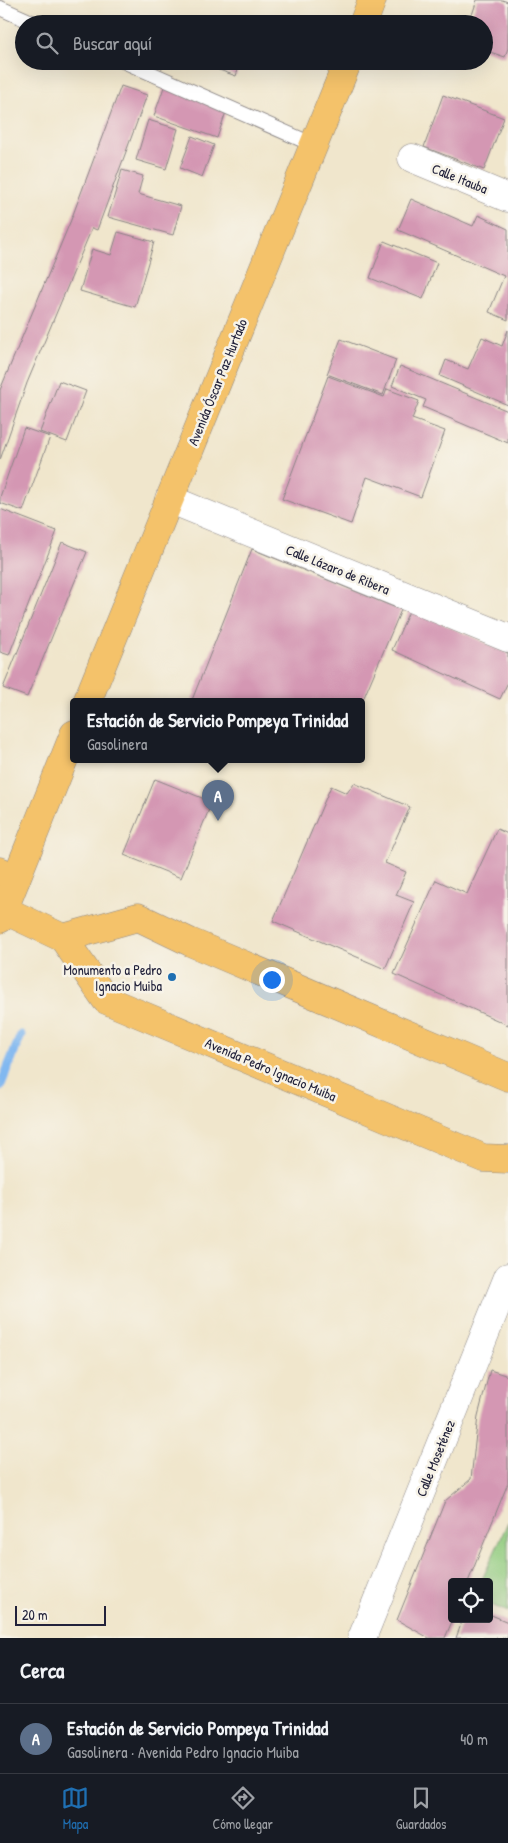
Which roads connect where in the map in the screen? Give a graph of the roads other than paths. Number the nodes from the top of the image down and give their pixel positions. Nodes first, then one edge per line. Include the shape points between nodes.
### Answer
1 (372, 0) edge
2 (0, 8) edge
3 (16, 15) edge
4 (366, 15) edge
5 (143, 70) edge
6 (344, 70) edge
7 (314, 144) junction
8 (412, 158) dead end
9 (508, 198) edge
10 (169, 499) junction
11 (508, 638) edge
12 (89, 698) edge
13 (70, 743) edge
14 (8, 875) edge
15 (2, 915) edge
16 (64, 938) junction
17 (508, 1077) edge
18 (508, 1159) edge
19 (508, 1277) edge
20 (366, 1637) edge

1 - 4 main road
2 - 3 lane
5 - 7 lane
6 - 7 main road, Avenida Óscar Paz Hurtado
7 - 10 main road, Avenida Óscar Paz Hurtado
8 - 9 street, Calle Itauba
10 - 11 street, Calle Lázaro de Ribera
10 - 12 main road, Avenida Óscar Paz Hurtado
13 - 14 main road
14 - 15 main road
15 - 16 main road
16 - 17 main road via 138,917
16 - 18 main road, Avenida Pedro Ignacio Muiba via 106,1000 483,1158
19 - 20 street, Calle Moseténez

